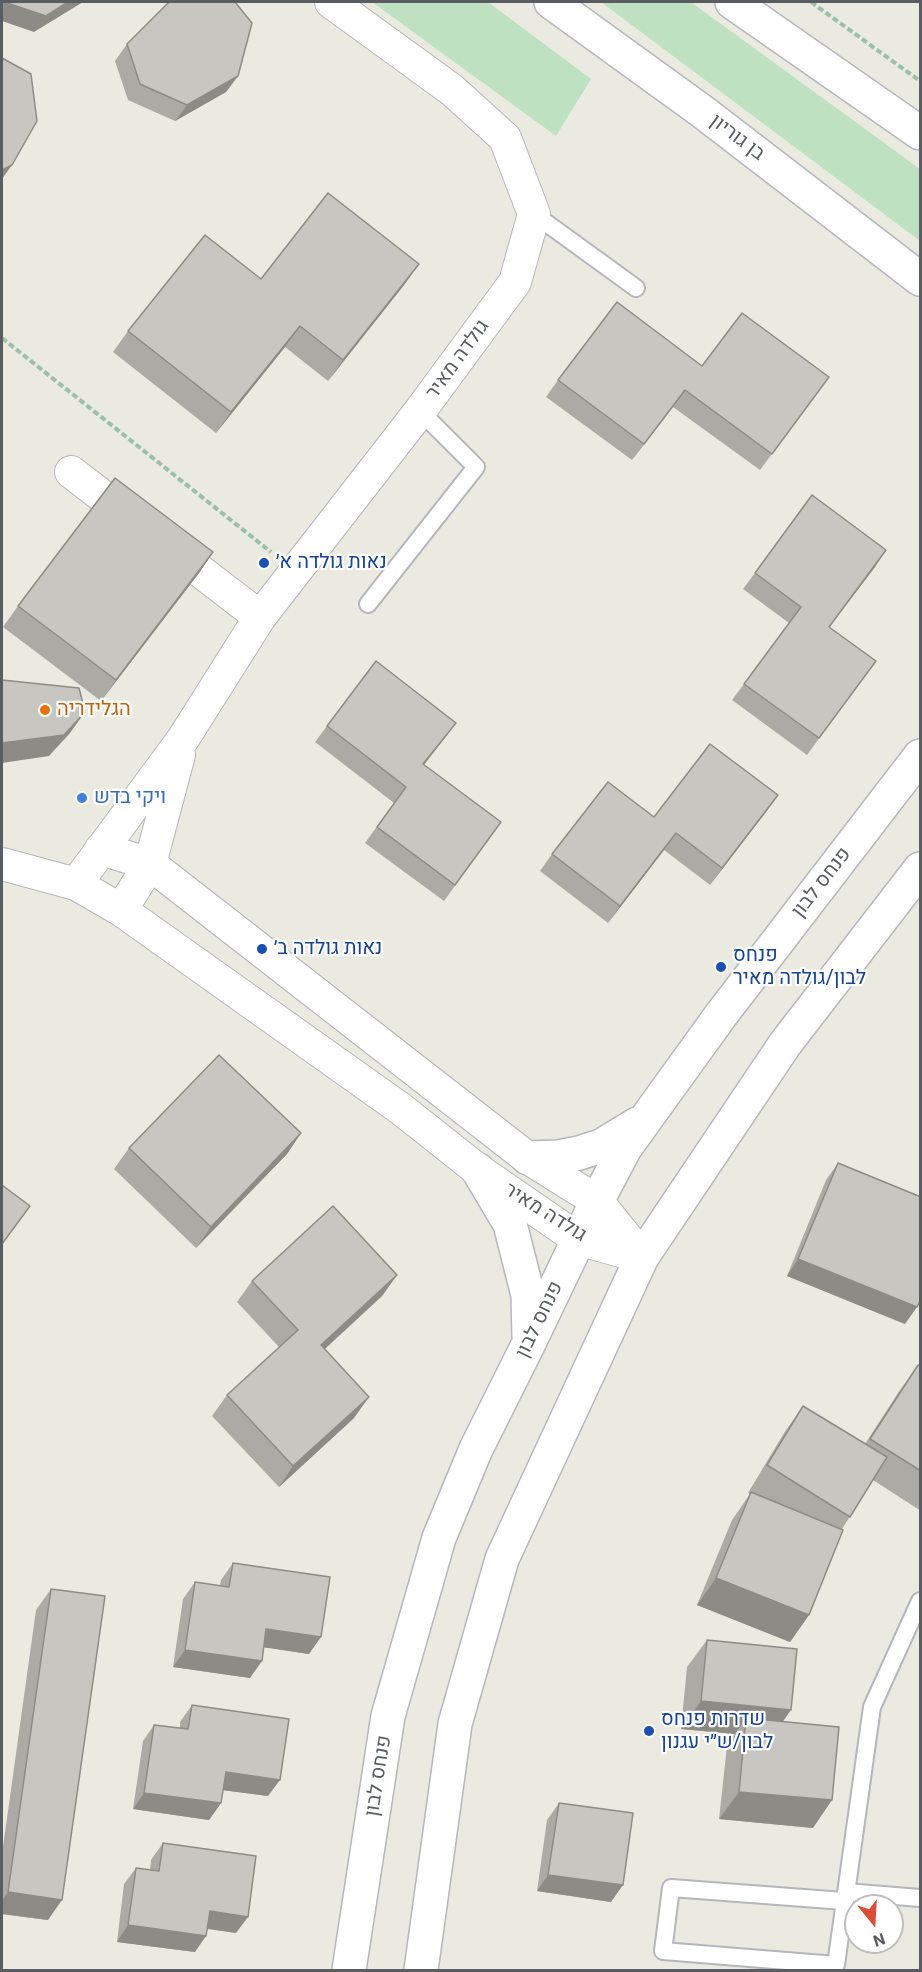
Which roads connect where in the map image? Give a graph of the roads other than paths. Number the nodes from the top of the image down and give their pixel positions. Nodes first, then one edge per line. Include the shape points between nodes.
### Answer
1 (331, 2) edge
2 (551, 2) edge
3 (732, 2) edge
4 (921, 133) edge
5 (534, 214) junction
6 (921, 279) edge
7 (636, 288) dead end
8 (420, 411) junction
9 (70, 472) dead end
10 (368, 604) dead end
11 (260, 617) junction
12 (183, 739) junction
13 (921, 756) edge
14 (101, 849) junction
15 (2, 864) edge
16 (150, 864) junction
17 (921, 869) edge
18 (76, 884) junction
19 (121, 910) junction
20 (423, 1075) junction
21 (400, 1109) junction
22 (646, 1119) junction
23 (528, 1158) junction
24 (478, 1170) junction
25 (597, 1201) junction
26 (578, 1239) junction
27 (642, 1257) junction
28 (528, 1346) junction
29 (921, 1601) edge
30 (363, 1884) junction
31 (845, 1894) edge
32 (845, 1897) joint
33 (904, 1898) edge
34 (921, 1898) edge
35 (326, 1971) edge
36 (349, 1971) edge
37 (421, 1971) edge

1 - 5 street via 452,90 505,138
2 - 6 main road, בן גוריון via 703,112
3 - 4 main road
5 - 7 lane
5 - 8 street, גולדה מאיר via 515,282
8 - 10 lane via 476,467
8 - 11 street, גולדה מאיר
9 - 11 street
11 - 12 street, גולדה מאיר
12 - 14 street, גולדה מאיר
12 - 16 street, גולדה מאיר
13 - 22 main road, פנחס לבון via 721,1015
14 - 16 street, גולדה מאיר
14 - 18 street, גולדה מאיר
15 - 18 street, גולדה מאיר
16 - 19 street, גולדה מאיר
16 - 20 street, גולדה מאיר
17 - 27 main road via 785,1044
18 - 19 street, גולדה מאיר
19 - 21 street, גולדה מאיר
20 - 21 street
20 - 23 street, גולדה מאיר
21 - 24 street, גולדה מאיר
22 - 23 main road via 590,1150
22 - 25 main road, פנחס לבון via 625,1148
23 - 25 street, גולדה מאיר
24 - 26 street, גולדה מאיר
24 - 28 main road via 513,1233 528,1295
25 - 26 main road, פנחס לבון
25 - 27 street, גולדה מאיר
26 - 27 street, גולדה מאיר
26 - 28 main road, פנחס לבון
27 - 37 main road via 502,1559 455,1724
28 - 30 main road, פנחס לבון via 476,1449 439,1538 388,1716
29 - 31 lane via 872,1707
30 - 35 main road via 341,1947
30 - 36 main road, פנחס לבון
32 - 32 lane via 836,1965 663,1952 671,1888
33 - 34 lane

